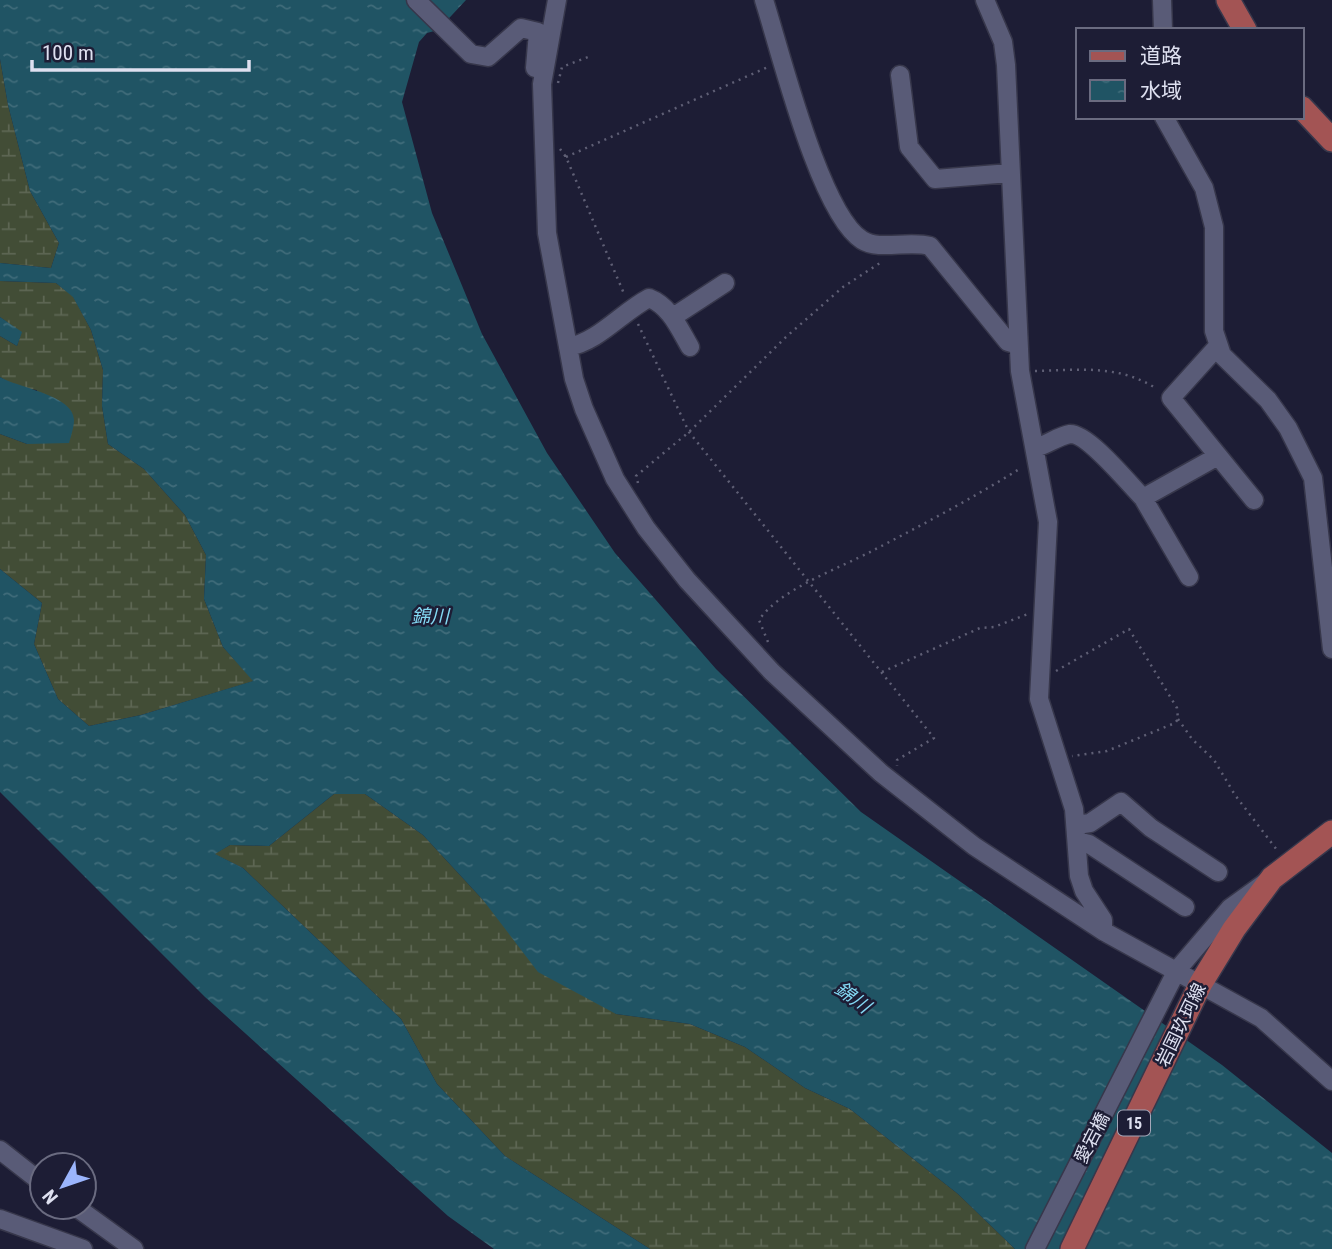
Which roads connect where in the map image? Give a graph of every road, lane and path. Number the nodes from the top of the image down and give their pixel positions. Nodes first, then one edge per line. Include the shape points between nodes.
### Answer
1 (416, 0) edge
2 (557, 0) edge
3 (764, 0) edge
4 (985, 0) edge
5 (1162, 0) edge
6 (1228, 0) edge
7 (1163, 28) edge
8 (1244, 28) edge
9 (588, 57) dead end
10 (783, 61) junction
11 (900, 75) dead end
12 (549, 83) junction
13 (1304, 110) edge
14 (1165, 119) edge
15 (1332, 140) edge
16 (1010, 173) junction
17 (903, 242) junction
18 (725, 283) dead end
19 (631, 308) junction
20 (673, 317) junction
21 (1018, 345) junction
22 (568, 347) junction
23 (690, 347) dead end
24 (1217, 347) junction
25 (1020, 371) junction
26 (1171, 398) junction
27 (689, 432) junction
28 (1036, 454) junction
29 (1219, 456) junction
30 (638, 485) dead end
31 (1143, 498) junction
32 (1254, 500) dead end
33 (1326, 522) edge
34 (1189, 577) dead end
35 (810, 582) junction
36 (1044, 609) junction
37 (1331, 630) edge
38 (771, 647) dead end
39 (882, 672) junction
40 (1038, 678) junction
41 (1178, 719) junction
42 (1058, 758) junction
43 (897, 773) dead end
44 (1332, 832) edge
45 (1077, 833) junction
46 (1279, 852) dead end
47 (1218, 872) dead end
48 (1272, 878) junction
49 (1185, 908) dead end
50 (1103, 931) junction
51 (1177, 970) junction
52 (1198, 989) junction
53 (1332, 1081) edge
54 (0, 1150) edge
55 (28, 1172) edge
56 (0, 1219) edge
57 (95, 1221) edge
58 (83, 1249) edge
59 (134, 1249) edge
60 (1035, 1249) edge
61 (1072, 1249) edge

1 - 12 street via 471,54 488,57 521,28 538,32 535,67
2 - 12 street
3 - 10 street
4 - 16 street via 1003,41
5 - 7 street
6 - 8 main road
9 - 12 path via 562,67 560,84
10 - 17 street via 810,148 847,225 863,241
10 - 19 path via 566,157
11 - 16 street via 909,147 935,179
12 - 22 street via 547,233
13 - 15 main road
14 - 24 street via 1204,188 1214,227
16 - 21 street
17 - 21 street via 930,246 1008,342
17 - 27 path via 796,328
18 - 20 street
19 - 20 street via 649,298
19 - 22 street via 588,341
19 - 27 path
20 - 23 street
21 - 25 street
22 - 50 street via 584,409 615,479 646,528 738,637 891,781 974,846
24 - 26 street
24 - 33 street via 1288,428 1313,478
25 - 26 path via 1104,369 1128,374
25 - 28 street
26 - 29 street
27 - 30 path via 636,476
27 - 35 path
28 - 31 street via 1068,434 1076,435
28 - 35 path
28 - 36 street via 1048,522
29 - 31 street
29 - 32 street
31 - 34 street
33 - 37 street
35 - 38 path via 767,608 759,620
35 - 39 path
36 - 39 path via 980,628
36 - 40 street
39 - 43 path via 934,738 897,760
40 - 41 path via 1129,629 1177,708
40 - 42 street via 1039,699
41 - 42 path via 1107,751
41 - 46 path via 1214,760
42 - 45 street
44 - 48 main road, 岩国玖珂線 / 15
45 - 47 street via 1121,802 1151,828
45 - 49 street
45 - 50 street via 1079,876 1103,920
48 - 51 street, 愛宕橋 via 1230,908
48 - 52 main road, 岩国玖珂線 / 15 via 1248,907
50 - 51 street
51 - 52 street
51 - 60 street, 愛宕橋
52 - 53 street via 1261,1018
52 - 61 main road, 岩国玖珂線 / 15
54 - 55 street
56 - 58 street
57 - 59 street

